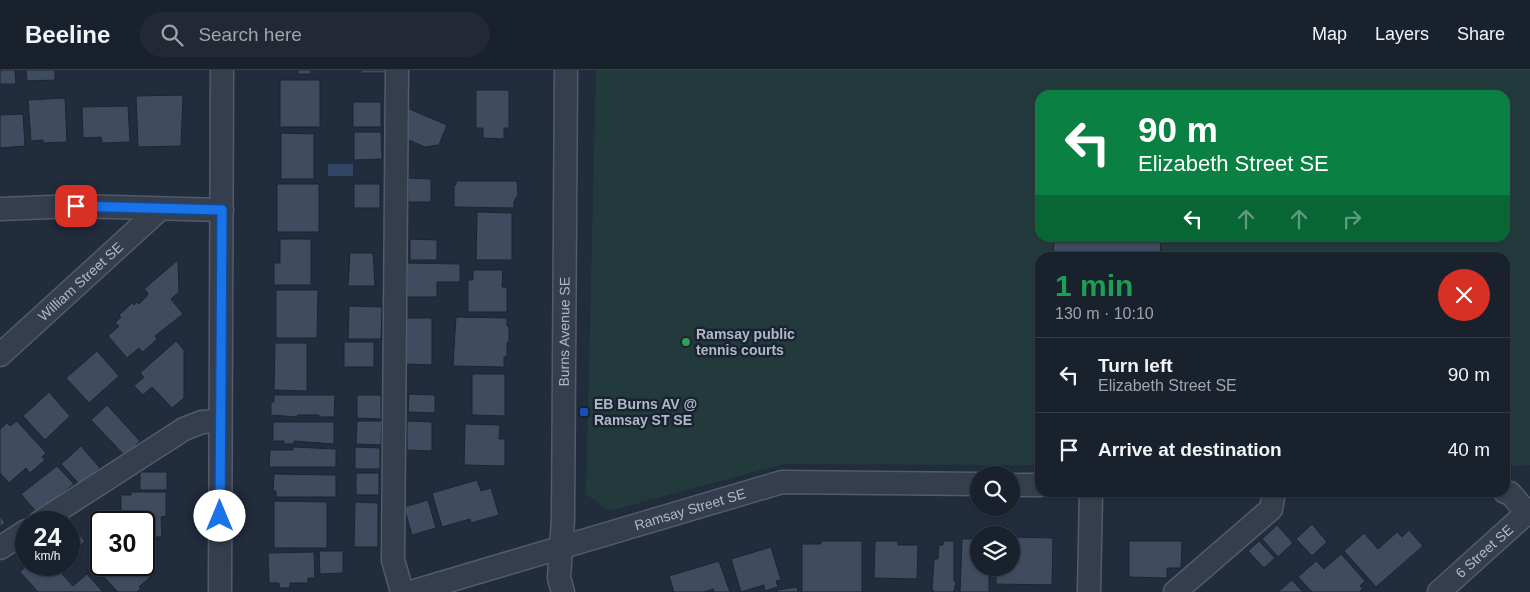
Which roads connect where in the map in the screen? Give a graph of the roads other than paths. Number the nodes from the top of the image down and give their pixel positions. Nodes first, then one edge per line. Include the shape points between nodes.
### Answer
1 (222, 70) edge
2 (397, 70) edge
3 (566, 70) edge
4 (0, 209) edge
5 (160, 209) junction
6 (222, 210) junction
7 (0, 355) edge
8 (219, 421) junction
9 (970, 484) edge
10 (1020, 485) edge
11 (1035, 485) edge
12 (1510, 493) edge
13 (1090, 497) edge
14 (1273, 497) edge
15 (57, 511) edge
16 (1529, 512) edge
17 (15, 538) edge
18 (561, 547) junction
19 (0, 548) edge
20 (220, 592) edge
21 (402, 592) edge
22 (411, 592) edge
23 (563, 592) edge
24 (1089, 592) edge
25 (1175, 592) edge
26 (1439, 592) edge

1 - 6 street
2 - 21 street via 393,560
3 - 18 street, Burns Avenue SE
4 - 5 street via 76,206
5 - 6 street
5 - 7 street, William Street SE
6 - 8 street
8 - 15 street via 202,422 184,429
8 - 20 street
9 - 18 street, Ramsay Street SE via 782,482
10 - 11 street
12 - 16 street
13 - 24 street
14 - 25 street via 1271,509
16 - 26 street, 6 Street SE
17 - 19 street
18 - 22 street, Ramsay Street SE
18 - 23 street, Burns Avenue SE via 559,578

